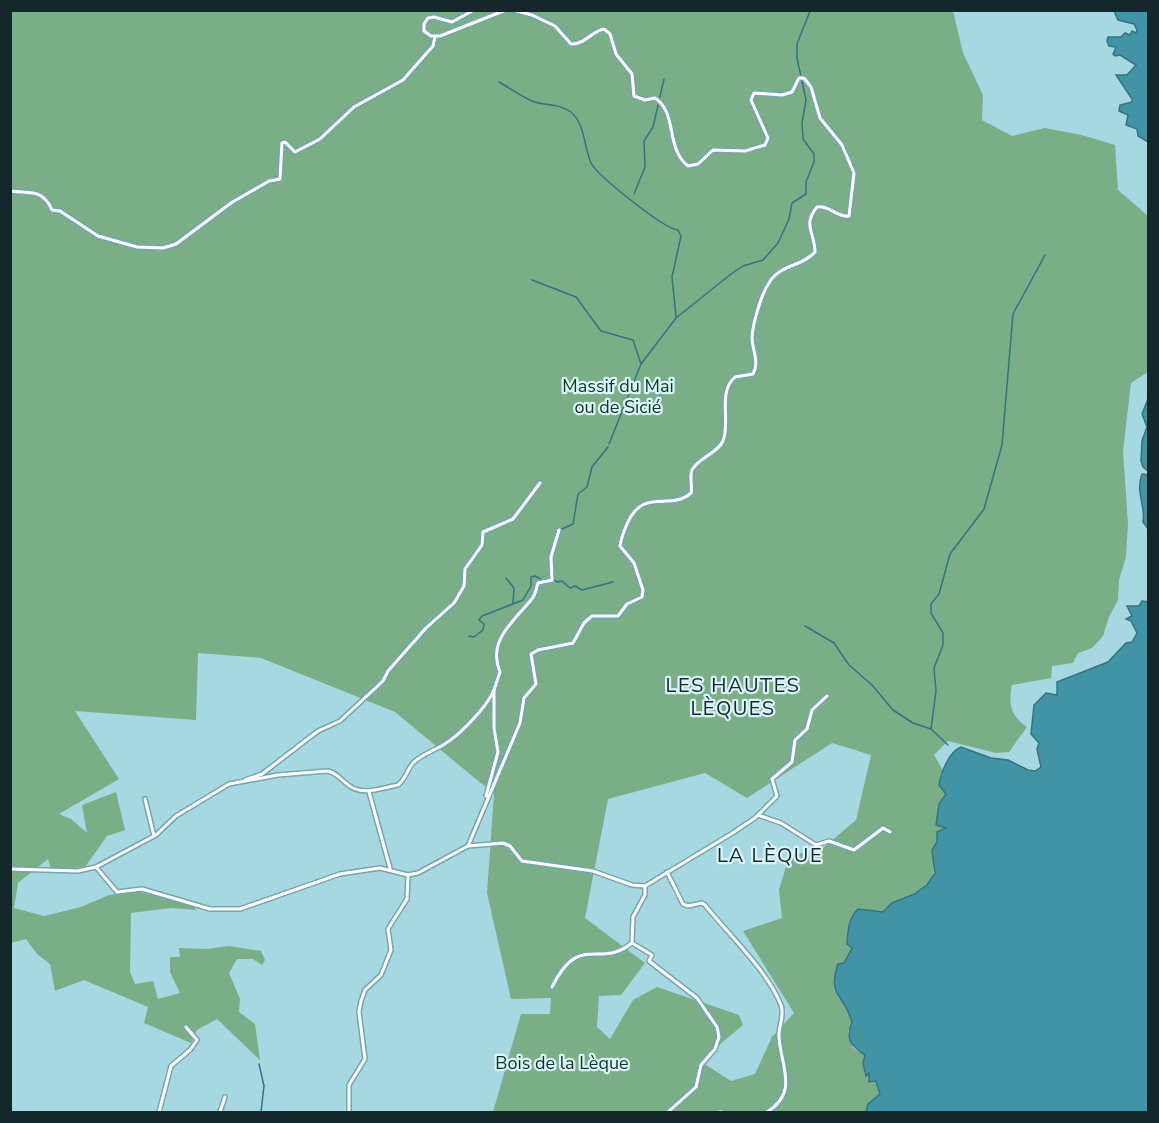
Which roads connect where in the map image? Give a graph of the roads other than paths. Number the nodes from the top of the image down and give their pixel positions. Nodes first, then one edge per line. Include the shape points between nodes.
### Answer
1 (474, 10) edge
2 (506, 10) edge
3 (499, 11) edge
4 (516, 11) edge
5 (435, 37) junction
6 (10, 191) edge
7 (540, 483) dead end
8 (559, 530) dead end
9 (494, 690) junction
10 (827, 696) dead end
11 (243, 781) junction
12 (369, 792) junction
13 (145, 799) dead end
14 (485, 802) junction
15 (758, 815) junction
16 (890, 832) dead end
17 (154, 836) junction
18 (468, 846) junction
19 (96, 867) junction
20 (390, 868) junction
21 (10, 869) edge
22 (667, 872) junction
23 (408, 875) junction
24 (645, 886) junction
25 (632, 943) junction
26 (552, 987) dead end
27 (186, 1027) dead end
28 (225, 1096) dead end
29 (159, 1113) edge
30 (220, 1113) edge
31 (349, 1113) edge
32 (668, 1113) edge
33 (767, 1113) edge

1 - 5 street via 452,22 428,18 424,31
2 - 3 street
3 - 5 street via 461,30
4 - 14 street via 555,26 571,44 578,44 597,30 604,29 610,34 616,54 632,74 634,96 661,102 676,155 688,165 698,164 713,150 745,151 765,145 768,138 752,96 792,92 799,78 804,78 811,87 820,118 842,146 855,178 849,216 817,207 808,225 815,252 810,258 785,267 767,286 752,338 756,368 753,374 735,377 728,385 723,440 697,463 691,493 683,498 644,503 628,521 620,546 635,565 642,597 627,604 618,616 589,618 573,643 531,654 536,684 524,698 520,723
5 - 6 street via 433,46 403,80 354,107 318,141 296,152 282,143 280,179 231,203 171,246 146,248 98,236 60,211 52,210 37,192
7 - 11 street via 518,514 483,532 482,545 465,569 464,586 454,603 426,628 366,699 262,774
8 - 9 street via 551,557 552,580 538,583 535,594 514,616 498,644 496,662 500,672
9 - 12 street via 472,720 440,747 412,763 398,785
9 - 14 street via 498,752
10 - 15 street via 812,710 807,729 795,740 792,762 772,779 777,796
11 - 12 street via 332,771 354,789
11 - 17 street via 229,784 193,805
12 - 20 street
13 - 17 street
14 - 18 street
15 - 16 street via 781,823 816,844 829,841 854,850 883,828
15 - 22 street
17 - 19 street
18 - 23 street via 432,867
18 - 24 street via 503,843 522,861 593,871
19 - 20 street via 117,892 142,890 210,909 241,909 340,874
19 - 21 street via 78,871
20 - 23 street
22 - 24 street
22 - 33 street via 683,904 705,905 753,962 781,1005 778,1037 784,1059 785,1092 782,1101
23 - 31 street via 407,899 388,928 391,950 381,975 365,990 361,1001 365,1059 349,1085
24 - 25 street via 645,895 633,917
25 - 26 street via 609,953 575,956
25 - 32 street via 652,955 649,961 697,998 719,1036 701,1065 696,1088
27 - 29 street via 197,1040 171,1066
28 - 30 street

